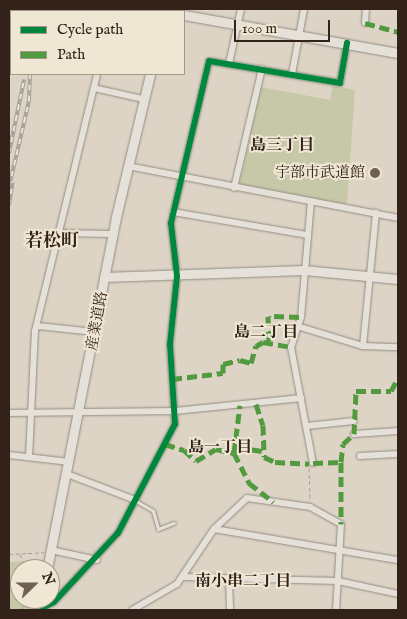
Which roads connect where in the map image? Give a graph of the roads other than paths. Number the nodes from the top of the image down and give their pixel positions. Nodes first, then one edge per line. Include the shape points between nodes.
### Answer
1 (146, 9) edge
2 (241, 9) edge
3 (304, 9) edge
4 (366, 9) edge
5 (165, 10) edge
6 (185, 15) edge
7 (365, 23) dead end
8 (238, 26) junction
9 (299, 35) junction
10 (347, 43) junction
11 (398, 53) edge
12 (229, 64) junction
13 (262, 69) junction
14 (292, 74) junction
15 (97, 75) edge
16 (150, 75) edge
17 (94, 88) junction
18 (143, 99) junction
19 (128, 166) junction
20 (181, 180) junction
21 (234, 188) junction
22 (311, 201) junction
23 (173, 212) junction
24 (376, 213) junction
25 (398, 218) edge
26 (61, 233) junction
27 (112, 234) junction
28 (308, 235) junction
29 (304, 270) junction
30 (177, 276) junction
31 (370, 276) junction
32 (104, 277) junction
33 (398, 279) edge
34 (38, 326) junction
35 (297, 326) junction
36 (95, 332) junction
37 (363, 346) junction
38 (398, 347) edge
39 (301, 398) junction
40 (175, 410) junction
41 (9, 413) edge
42 (29, 413) junction
43 (81, 413) junction
44 (354, 420) dead end
45 (307, 426) junction
46 (398, 431) edge
47 (354, 434) dead end
48 (398, 454) edge
49 (9, 455) edge
50 (360, 456) dead end
51 (29, 457) junction
52 (70, 462) junction
53 (313, 463) road end
54 (67, 474) junction
55 (135, 500) junction
56 (174, 524) dead end
57 (214, 529) junction
58 (340, 549) junction
59 (48, 551) junction
60 (48, 559) edge
61 (97, 560) junction
62 (398, 560) edge
63 (183, 577) junction
64 (229, 580) junction
65 (338, 581) junction
66 (398, 594) edge
67 (60, 596) edge
68 (132, 610) edge
69 (230, 610) edge
70 (336, 610) edge

1 - 5 street
2 - 8 street
3 - 9 street
4 - 7 street
6 - 8 street
8 - 9 street
8 - 12 street
9 - 10 street
9 - 14 street
10 - 11 street
10 - 14 street via 340,83
12 - 13 street
12 - 20 street via 209,60
13 - 14 street
13 - 21 street
15 - 17 street
16 - 18 street, 産業道路
17 - 18 street
17 - 26 street
18 - 19 street, 産業道路
19 - 20 street
19 - 27 street, 産業道路
20 - 21 street
20 - 23 street
21 - 22 street
22 - 24 street
22 - 28 street
23 - 28 street
23 - 30 street
24 - 25 street
24 - 31 street
26 - 27 street
26 - 34 street
27 - 32 street, 産業道路
28 - 29 street
29 - 30 street
29 - 31 street
29 - 35 street
30 - 32 street
30 - 40 street via 170,344
31 - 33 street
31 - 37 street
32 - 36 street, 産業道路
34 - 36 street
34 - 42 street
35 - 37 street
35 - 39 street via 291,348
36 - 43 street, 産業道路
37 - 38 street
39 - 40 street
39 - 45 street
40 - 43 street
40 - 55 street via 173,430
41 - 42 street
42 - 43 street
42 - 51 street
43 - 52 street, 産業道路
44 - 45 street
45 - 53 street
46 - 47 street
48 - 50 street
49 - 51 street
51 - 52 street
52 - 54 street, 産業道路
54 - 55 street
54 - 59 street, 産業道路
55 - 56 lane via 153,512 158,529
55 - 61 street via 125,523
57 - 58 street
57 - 58 street via 247,498 310,507 341,524
57 - 63 street
58 - 62 street
58 - 65 street
59 - 60 street, 産業道路
59 - 61 street
61 - 67 street
63 - 64 street
63 - 68 street
64 - 65 street
64 - 69 street
65 - 66 street
65 - 70 street

